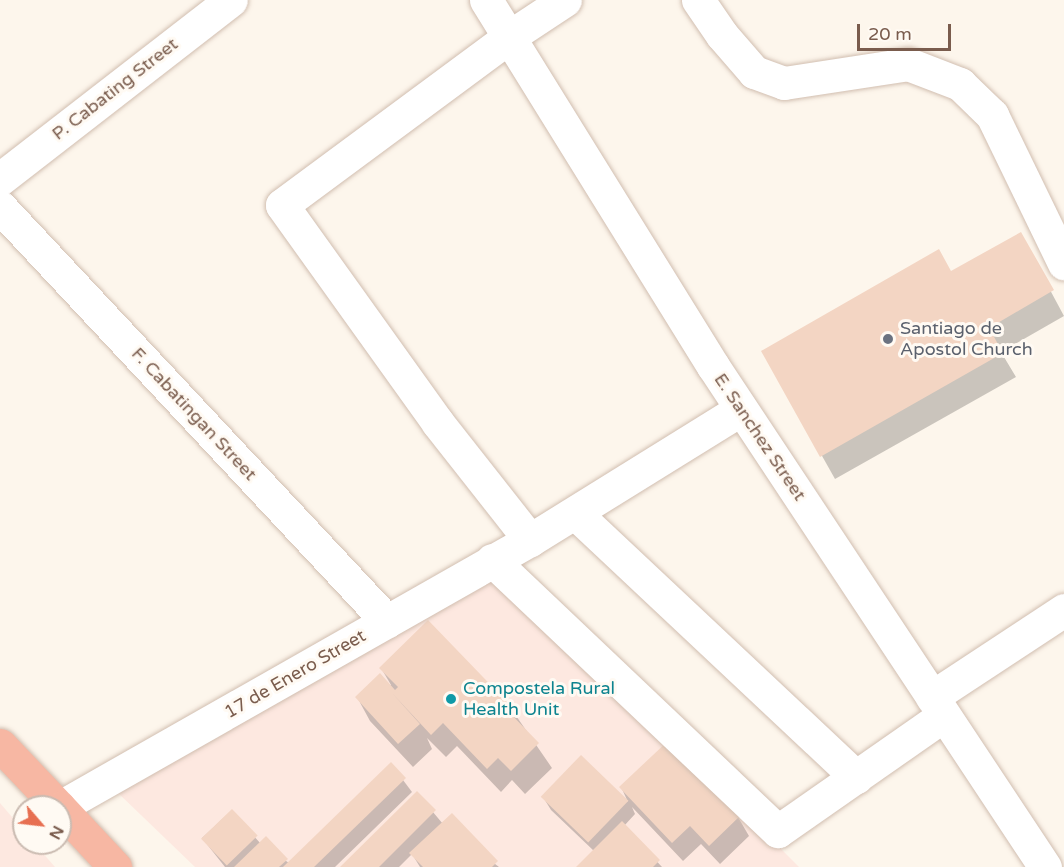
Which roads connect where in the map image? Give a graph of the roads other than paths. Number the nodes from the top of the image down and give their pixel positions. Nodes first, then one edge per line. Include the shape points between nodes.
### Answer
1 (231, 0) edge
2 (486, 0) edge
3 (565, 0) edge
4 (698, 0) edge
5 (509, 37) junction
6 (3, 170) edge
7 (0, 207) edge
8 (1064, 263) edge
9 (741, 410) junction
10 (575, 513) junction
11 (530, 540) junction
12 (492, 560) junction
13 (1064, 610) edge
14 (387, 621) junction
15 (938, 706) junction
16 (0, 745) edge
17 (856, 777) junction
18 (48, 795) edge
19 (72, 800) edge
20 (72, 820) edge
21 (115, 867) edge
22 (1045, 867) edge

1 - 6 street, P. Cabating Street
2 - 5 street, E. Sanchez Street
3 - 5 street
4 - 8 street via 722,36 754,72 784,83 908,64 960,84 992,115
5 - 9 street, E. Sanchez Street
5 - 11 street via 282,205 438,423
7 - 14 street, F. Cabatingan Street
9 - 10 street, 17 de Enero Street
9 - 15 street, E. Sanchez Street
10 - 11 street, 17 de Enero Street
10 - 17 street
11 - 12 street, 17 de Enero Street
12 - 14 street, 17 de Enero Street
12 - 17 street via 778,831
13 - 15 street
14 - 19 street, 17 de Enero Street
15 - 17 street
15 - 22 street, E. Sanchez Street
16 - 18 highway
20 - 21 highway

